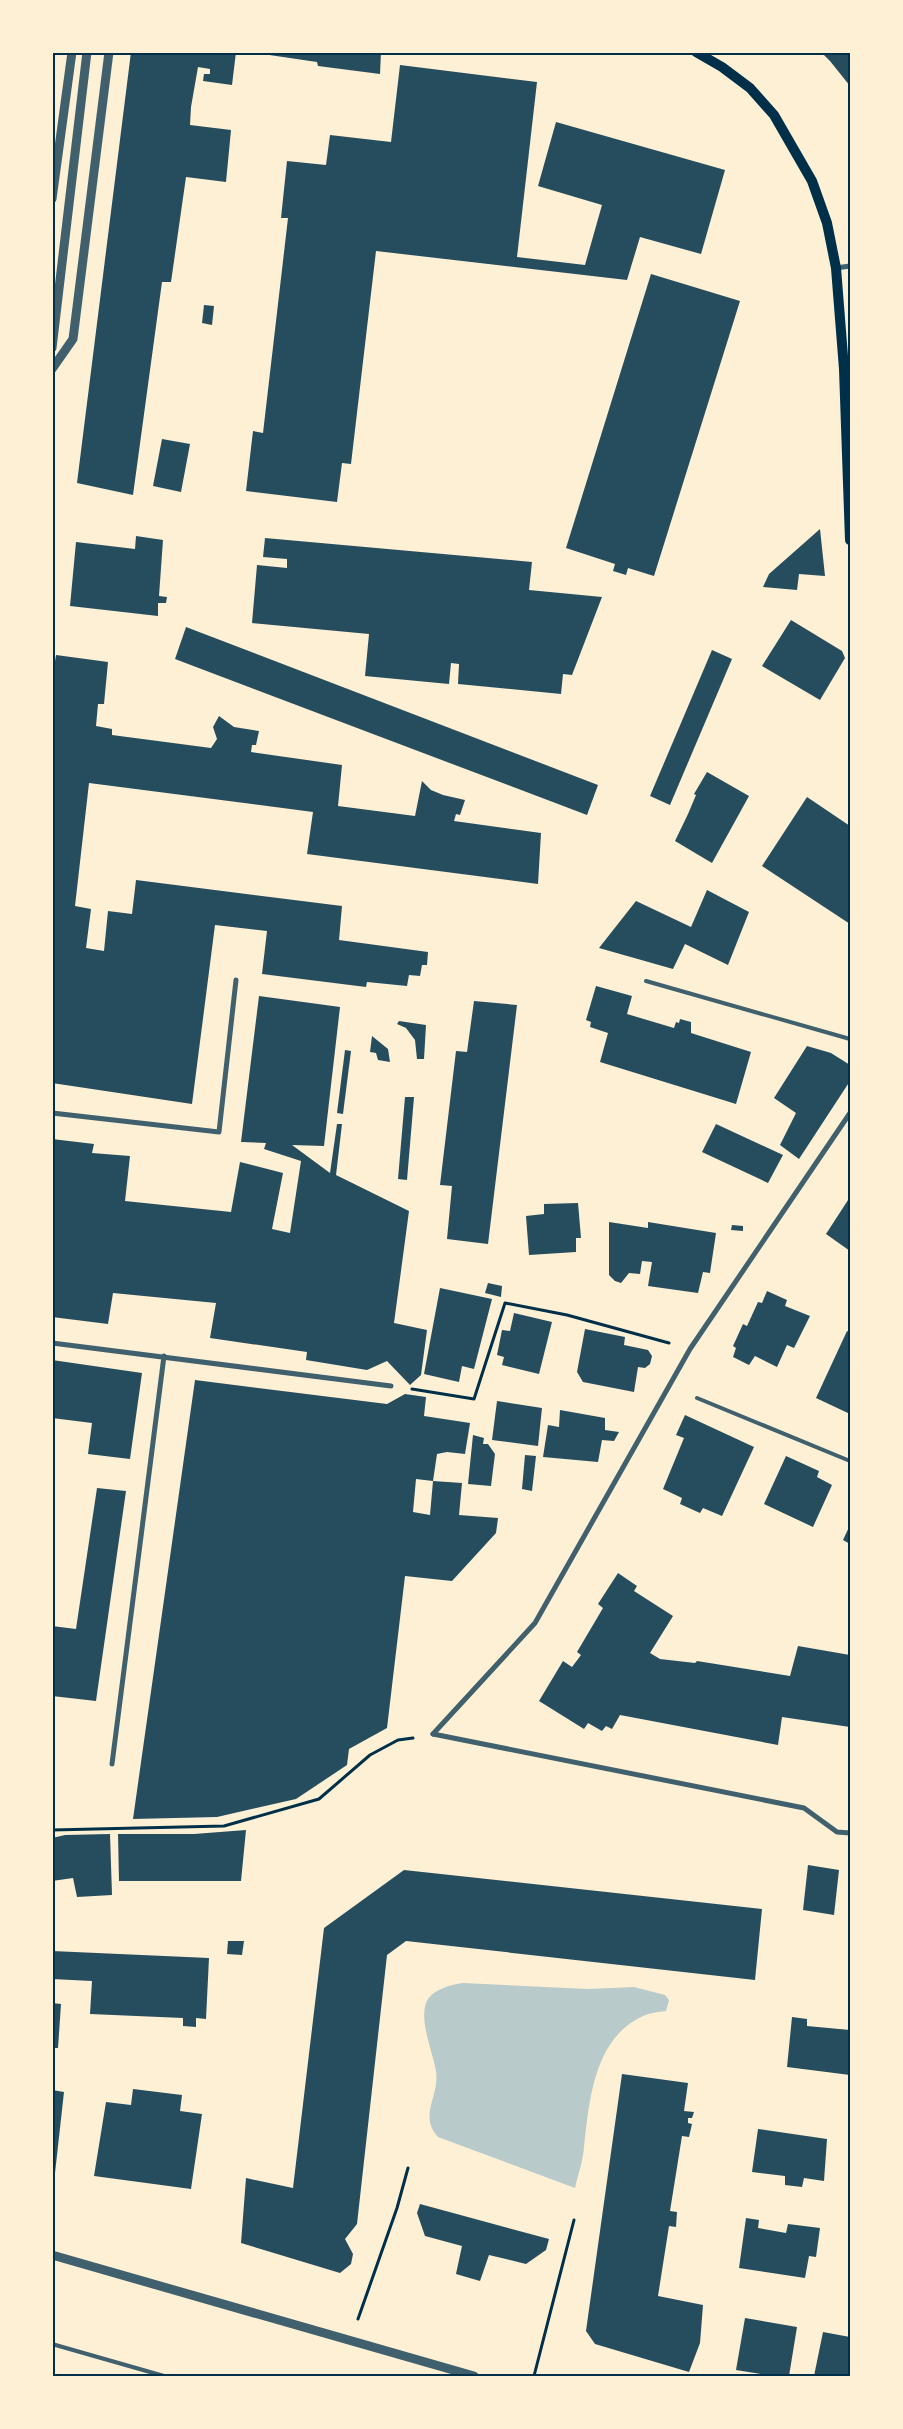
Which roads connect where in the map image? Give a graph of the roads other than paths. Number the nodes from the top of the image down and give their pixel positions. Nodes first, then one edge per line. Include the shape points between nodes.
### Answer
1 (72, 52) edge
2 (87, 52) edge
3 (109, 52) edge
4 (696, 52) edge
5 (52, 199) edge
6 (850, 266) edge
7 (836, 268) junction
8 (52, 348) edge
9 (52, 369) edge
10 (850, 540) edge
11 (236, 980) dead end
12 (646, 980) dead end
13 (850, 1040) edge
14 (52, 1113) edge
15 (850, 1113) edge
16 (52, 1343) edge
17 (164, 1356) junction
18 (392, 1386) road end
19 (697, 1398) dead end
20 (850, 1462) edge
21 (112, 1764) dead end
22 (850, 1834) edge
23 (52, 2255) edge
24 (52, 2344) edge
25 (164, 2376) edge
26 (474, 2376) edge

1 - 5 street
2 - 8 street
3 - 9 street via 73,339
4 - 7 main road via 750,88 781,125 812,182 827,224
6 - 7 street
7 - 10 main road via 844,369
11 - 14 street via 219,1132
12 - 13 lane
15 - 22 street via 690,1349 535,1623 433,1734 804,1808 837,1832
16 - 17 street
17 - 18 street
17 - 21 street
19 - 20 lane
23 - 26 street
24 - 25 lane

